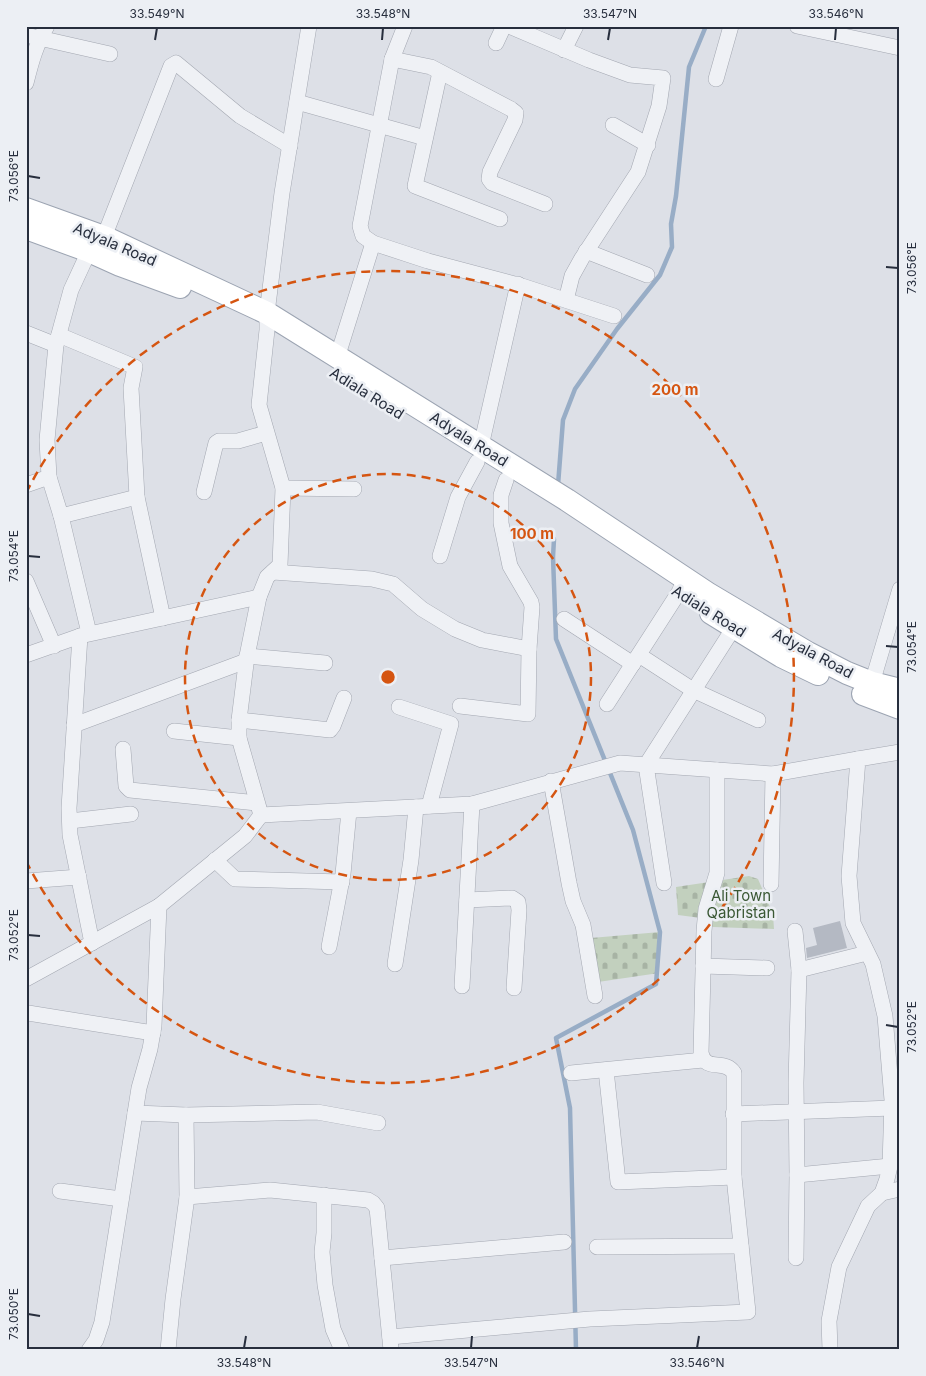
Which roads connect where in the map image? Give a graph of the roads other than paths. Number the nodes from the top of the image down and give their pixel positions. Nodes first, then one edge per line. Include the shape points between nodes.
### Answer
1 (308, 26) edge
2 (405, 26) edge
3 (504, 26) edge
4 (510, 26) edge
5 (576, 26) edge
6 (731, 26) edge
7 (798, 26) edge
8 (38, 33) edge
9 (496, 43) dead end
10 (900, 48) edge
11 (564, 50) junction
12 (110, 54) dead end
13 (392, 59) junction
14 (440, 72) junction
15 (716, 79) dead end
16 (26, 83) edge
17 (297, 102) junction
18 (613, 125) dead end
19 (379, 126) junction
20 (425, 138) junction
21 (648, 145) junction
22 (290, 146) junction
23 (545, 204) dead end
24 (26, 209) edge
25 (500, 219) dead end
26 (26, 228) edge
27 (373, 243) junction
28 (96, 244) junction
29 (586, 251) junction
30 (647, 275) dead end
31 (518, 284) junction
32 (566, 300) junction
33 (614, 316) dead end
34 (267, 322) junction
35 (26, 333) edge
36 (57, 340) junction
37 (337, 358) junction
38 (266, 433) junction
39 (479, 454) junction
40 (49, 477) junction
41 (506, 480) junction
42 (26, 485) edge
43 (283, 488) junction
44 (354, 489) dead end
45 (204, 492) dead end
46 (138, 497) junction
47 (61, 516) junction
48 (440, 556) dead end
49 (273, 572) junction
50 (682, 585) junction
51 (27, 586) edge
52 (900, 589) edge
53 (259, 596) junction
54 (163, 618) junction
55 (564, 619) dead end
56 (738, 620) junction
57 (85, 634) junction
58 (54, 646) junction
59 (529, 649) junction
60 (26, 655) edge
61 (247, 658) junction
62 (636, 659) junction
63 (325, 663) dead end
64 (872, 683) junction
65 (693, 690) junction
66 (900, 690) edge
67 (344, 698) dead end
68 (607, 704) dead end
69 (460, 706) dead end
70 (399, 708) dead end
71 (900, 708) edge
72 (240, 720) junction
73 (758, 720) dead end
74 (74, 726) junction
75 (174, 731) dead end
76 (238, 738) junction
77 (123, 749) dead end
78 (900, 752) edge
79 (858, 759) junction
80 (646, 765) junction
81 (717, 770) junction
82 (772, 774) junction
83 (551, 781) junction
84 (472, 804) junction
85 (422, 807) junction
86 (259, 809) junction
87 (349, 811) junction
88 (131, 814) dead end
89 (70, 821) junction
90 (215, 860) junction
91 (79, 878) junction
92 (26, 881) edge
93 (342, 882) junction
94 (664, 883) dead end
95 (772, 884) dead end
96 (467, 900) junction
97 (159, 906) junction
98 (795, 931) dead end
99 (92, 943) junction
100 (329, 947) dead end
101 (867, 953) junction
102 (395, 964) dead end
103 (704, 966) junction
104 (767, 968) dead end
105 (799, 970) junction
106 (26, 978) edge
107 (462, 986) dead end
108 (514, 988) dead end
109 (595, 996) dead end
110 (28, 1012) dead end
111 (893, 1015) edge
112 (153, 1033) junction
113 (703, 1060) junction
114 (606, 1070) junction
115 (571, 1073) dead end
116 (895, 1102) edge
117 (135, 1113) junction
118 (796, 1113) junction
119 (733, 1114) junction
120 (186, 1115) junction
121 (378, 1123) dead end
122 (890, 1166) junction
123 (797, 1175) junction
124 (734, 1177) junction
125 (900, 1189) edge
126 (60, 1191) dead end
127 (882, 1193) junction
128 (324, 1195) junction
129 (187, 1197) junction
130 (121, 1199) junction
131 (564, 1242) dead end
132 (742, 1246) junction
133 (597, 1247) dead end
134 (382, 1258) junction
135 (796, 1258) dead end
136 (390, 1344) edge
137 (95, 1346) edge
138 (168, 1350) edge
139 (342, 1350) edge
140 (830, 1350) edge

1 - 17 street
2 - 13 street
3 - 9 street
4 - 11 street
5 - 11 street
6 - 15 street
7 - 10 street
8 - 12 street
8 - 16 street
11 - 21 street via 630,75 663,78
13 - 14 street
13 - 19 street
14 - 20 street
14 - 23 street via 516,113 489,178 492,183
17 - 19 street
17 - 22 street
18 - 21 street
19 - 20 street
19 - 27 street via 360,226 363,236
20 - 25 street via 415,186
21 - 29 street via 638,172
22 - 28 street via 240,116 176,63 171,66
22 - 34 street
24 - 28 main road, Adyala Road
26 - 28 main road, Adiala Road
27 - 31 street
27 - 37 street
28 - 34 main road, Adiala Road via 120,265
28 - 36 street via 71,290
29 - 30 street
29 - 32 street via 572,276
31 - 32 street
31 - 39 street
32 - 33 street
34 - 37 main road, Adyala Road
34 - 38 street via 259,405
34 - 39 main road, Adiala Road
35 - 36 street
36 - 40 street via 47,440
36 - 46 street via 135,367 131,388
37 - 39 main road, Adyala Road
38 - 43 street
38 - 45 street via 216,443
39 - 41 main road, Adiala Road
39 - 48 street via 458,497
39 - 50 main road, Adyala Road
40 - 42 street
40 - 47 street
41 - 50 main road, Adiala Road
41 - 59 street via 501,495 502,523 510,566 531,602
43 - 44 street
43 - 49 street via 280,565
46 - 47 street
46 - 54 street
47 - 57 street
49 - 53 street via 267,577
49 - 59 street via 372,579 393,584 422,609 456,629 482,640
50 - 56 main road, Adiala Road
50 - 62 street
51 - 58 street
52 - 64 street
53 - 54 street
53 - 61 street
54 - 57 street
55 - 62 street
56 - 64 main road, Adyala Road
56 - 65 street
56 - 71 main road, Adiala Road via 781,656
57 - 58 street
57 - 74 street
58 - 60 street
59 - 69 street via 528,714
61 - 63 street
61 - 72 street
61 - 74 street
62 - 65 street
62 - 68 street
64 - 66 main road, Adyala Road
65 - 73 street
65 - 80 street
67 - 72 street via 330,730
70 - 85 street via 451,724
72 - 76 street
74 - 89 street
75 - 76 street
76 - 86 street
77 - 86 street via 126,786 130,790
78 - 79 street
79 - 82 street
79 - 101 street via 849,876 853,923
80 - 81 street
80 - 83 street via 613,764
80 - 94 street
81 - 82 street
81 - 103 street via 717,873 706,909
82 - 95 street
83 - 84 street
83 - 109 street via 572,900 583,925
84 - 85 street
84 - 96 street
85 - 87 street
85 - 102 street
86 - 87 street
86 - 90 street via 245,836
87 - 93 street
88 - 89 street
89 - 91 street
90 - 93 street via 234,879
90 - 97 street
91 - 92 street
91 - 99 street
93 - 100 street
96 - 107 street
96 - 108 street via 512,898 518,902
97 - 99 street
97 - 112 street
98 - 105 street
99 - 106 street
101 - 105 street
101 - 111 street
103 - 104 street
103 - 113 street
105 - 118 street
110 - 112 street
111 - 116 street
112 - 117 street
113 - 114 street
113 - 119 street via 708,1064 724,1065 734,1073
114 - 115 street
114 - 124 street via 618,1182
116 - 118 street
116 - 122 street
117 - 120 street
117 - 130 street
118 - 119 street
118 - 123 street
119 - 124 street
120 - 121 street via 317,1112
120 - 129 street
122 - 123 street
122 - 127 street
123 - 135 street
124 - 132 street
125 - 127 street
126 - 130 street
127 - 140 street via 868,1206 839,1267 829,1321
128 - 129 street via 270,1190
128 - 134 street via 373,1203 377,1208
128 - 139 street via 322,1252 325,1285 333,1329
129 - 138 street
130 - 137 street via 102,1322
131 - 134 street
132 - 133 street
132 - 136 street via 748,1312 590,1319
134 - 136 street

